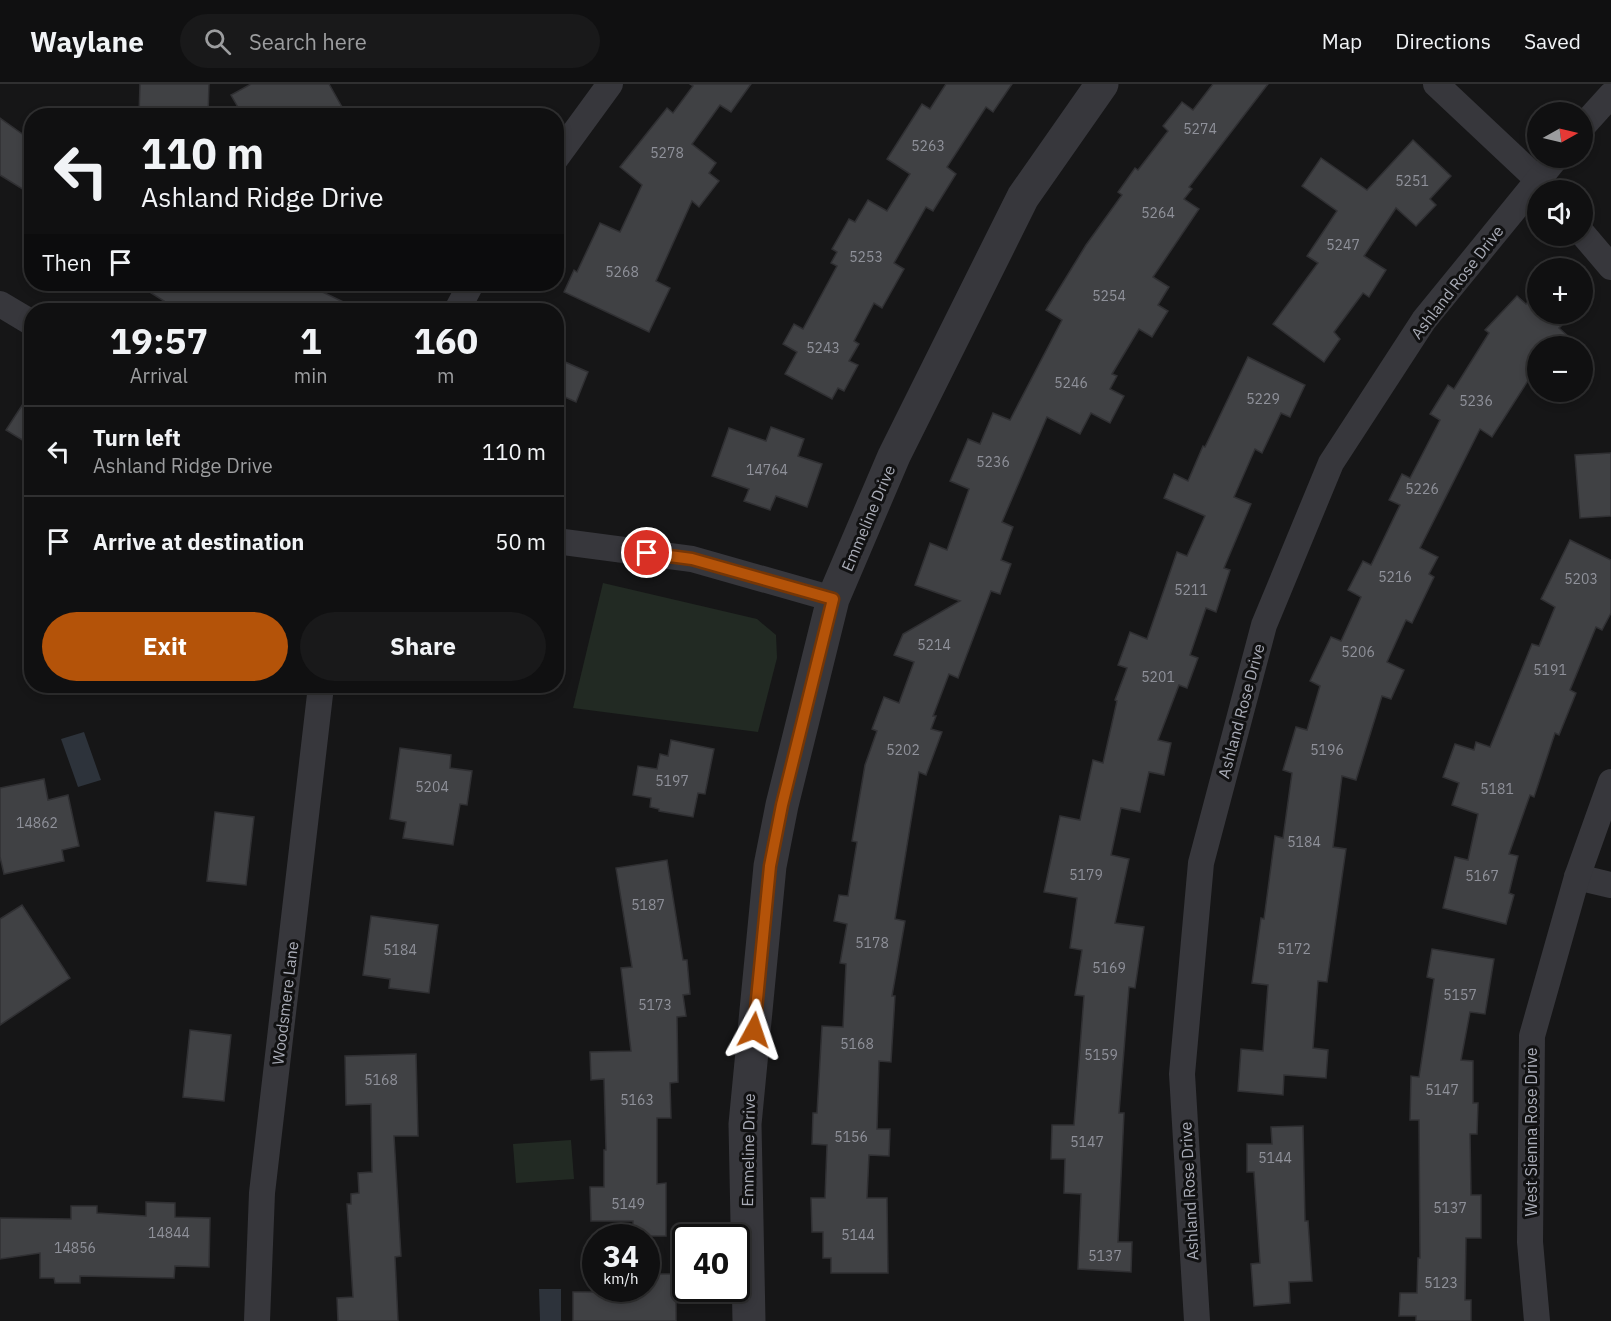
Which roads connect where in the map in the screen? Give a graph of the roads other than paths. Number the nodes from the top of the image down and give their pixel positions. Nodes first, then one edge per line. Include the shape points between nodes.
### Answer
1 (610, 84) edge
2 (1102, 84) edge
3 (1436, 84) edge
4 (1611, 95) edge
5 (1593, 115) edge
6 (564, 147) edge
7 (1538, 180) edge
8 (1527, 203) edge
9 (1593, 246) edge
10 (1611, 267) edge
11 (0, 304) edge
12 (24, 318) edge
13 (564, 542) edge
14 (833, 599) junction
15 (320, 693) edge
16 (1611, 782) edge
17 (1577, 877) junction
18 (1611, 885) edge
19 (257, 1321) edge
20 (749, 1321) edge
21 (1197, 1321) edge
22 (1537, 1321) edge

1 - 6 street
2 - 14 street, Emmeline Drive via 1023,197 894,456
3 - 7 street
4 - 5 street
8 - 21 street, Ashland Rose Drive via 1424,320 1331,463 1264,625 1201,863 1182,1074
9 - 10 street
11 - 12 street
13 - 14 street via 692,559
14 - 20 street, Emmeline Drive via 770,866 745,1124
15 - 19 street, Woodsmere Lane via 262,1193
16 - 17 street, West Sienna Rose Drive
17 - 18 street
17 - 22 street, West Sienna Rose Drive via 1532,1036 1530,1242

